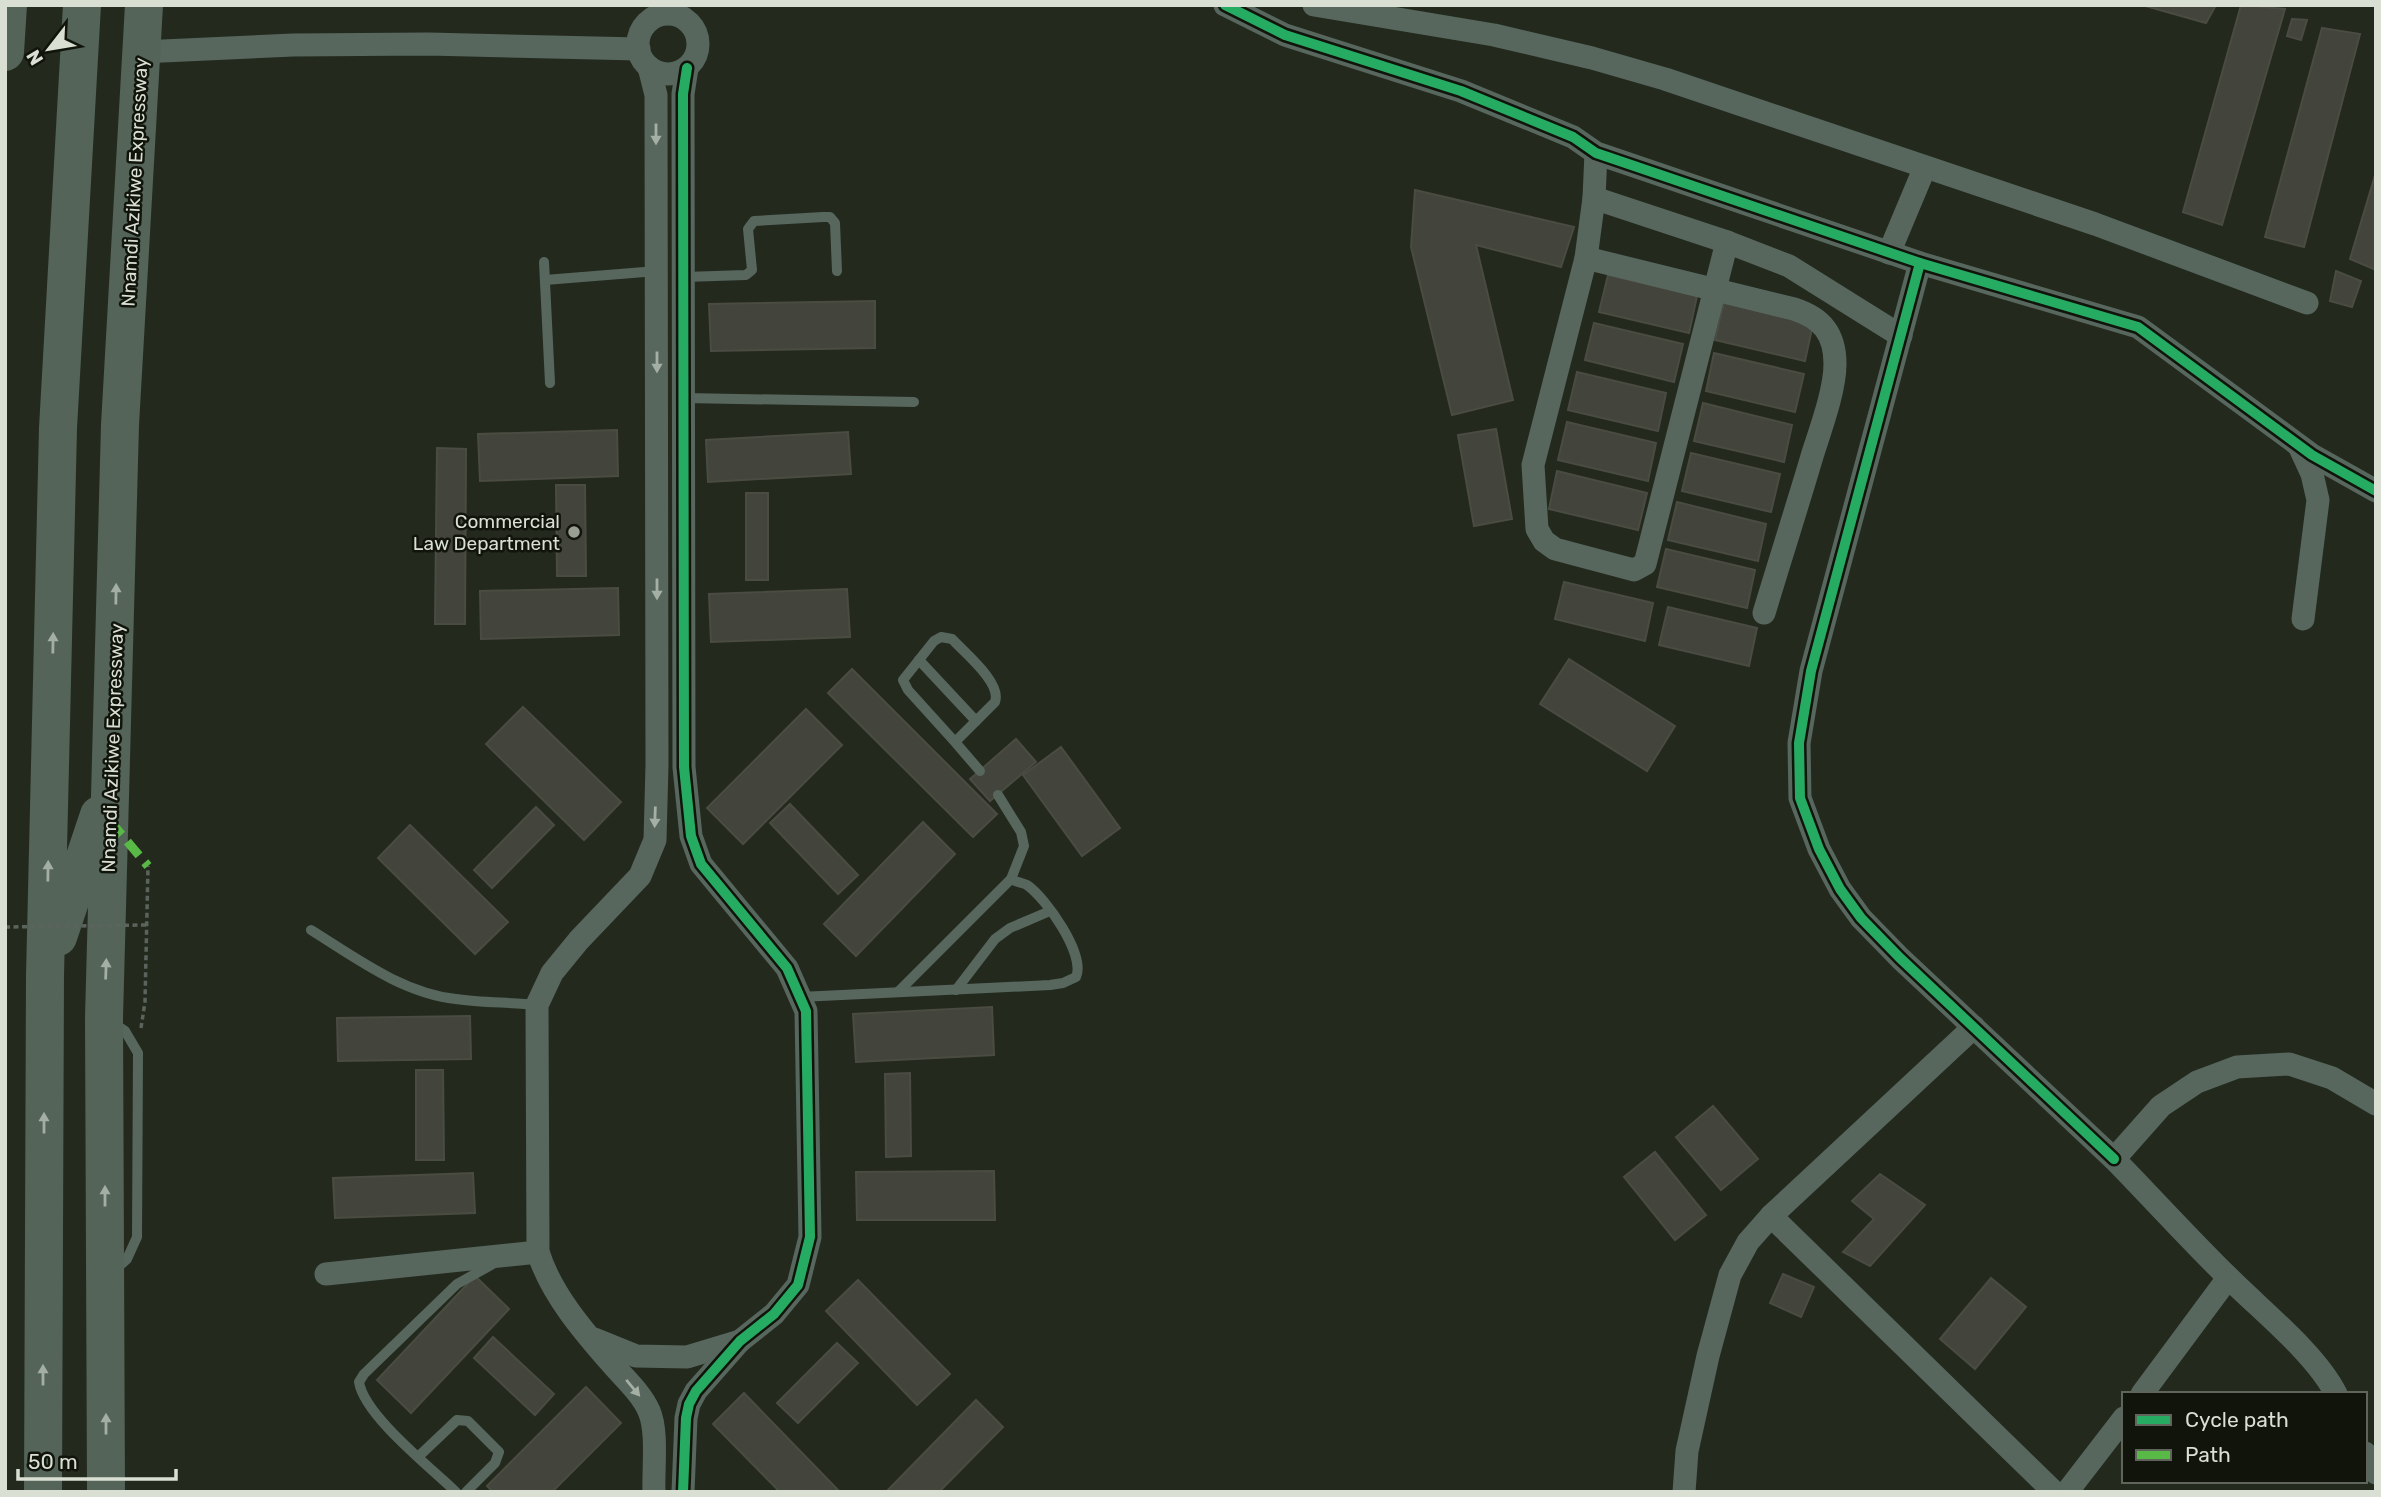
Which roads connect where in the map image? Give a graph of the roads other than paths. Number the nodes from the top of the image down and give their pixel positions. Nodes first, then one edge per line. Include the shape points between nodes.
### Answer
1 (8, 5) edge
2 (82, 5) edge
3 (144, 5) edge
4 (1225, 5) edge
5 (1314, 5) edge
6 (649, 13) edge
7 (688, 14) edge
8 (5, 51) edge
9 (141, 52) junction
10 (644, 58) junction
11 (687, 68) junction
12 (684, 94) junction
13 (656, 95) junction
14 (1596, 153) junction
15 (1925, 167) junction
16 (1594, 198) junction
17 (1727, 242) junction
18 (1889, 253) junction
19 (1586, 258) junction
20 (544, 262) dead end
21 (1920, 263) junction
22 (657, 271) junction
23 (837, 271) dead end
24 (684, 277) junction
25 (545, 280) junction
26 (1715, 290) junction
27 (2307, 303) dead end
28 (1901, 336) junction
29 (550, 383) dead end
30 (684, 398) junction
31 (914, 402) dead end
32 (2297, 442) junction
33 (2376, 491) edge
34 (1764, 613) dead end
35 (2303, 619) dead end
36 (919, 660) junction
37 (976, 721) junction
38 (956, 742) junction
39 (980, 771) dead end
40 (112, 775) junction
41 (998, 795) dead end
42 (1011, 879) junction
43 (1050, 911) junction
44 (311, 930) dead end
45 (45, 975) junction
46 (956, 990) junction
47 (898, 992) junction
48 (800, 997) junction
49 (537, 1004) junction
50 (1974, 1027) junction
51 (2376, 1104) edge
52 (2114, 1158) junction
53 (1771, 1216) junction
54 (538, 1252) junction
55 (513, 1255) junction
56 (326, 1274) dead end
57 (2228, 1278) junction
58 (588, 1337) junction
59 (740, 1341) junction
60 (2143, 1392) edge
61 (2335, 1392) edge
62 (2122, 1421) edge
63 (419, 1456) junction
64 (2367, 1457) edge
65 (2376, 1474) edge
66 (43, 1492) edge
67 (106, 1492) edge
68 (456, 1492) edge
69 (466, 1492) edge
70 (654, 1492) edge
71 (683, 1492) edge
72 (1684, 1492) edge
73 (2054, 1492) edge
74 (2067, 1492) edge

1 - 8 highway
45 -> 2 highway via 58,428
3 - 9 highway, Nnamdi Azikiwe Expressway
4 - 14 street via 1285,35 1461,91 1573,137
5 - 15 street via 1592,58
6 - 7 street
6 - 10 street via 639,38
7 - 11 street via 698,50
9 - 10 street via 428,44
40 -> 9 highway, Nnamdi Azikiwe Expressway via 120,425
10 - 11 street via 668,74
10 - 13 street
11 - 12 street
12 - 13 street
12 - 24 street
13 -> 22 street
14 - 16 street
14 - 18 street
15 - 18 street
15 - 27 street
16 - 17 street
16 - 19 street
17 - 26 street
17 - 28 street via 1788,266
18 - 21 street
19 - 26 street
19 - 26 street via 1533,465 1537,529 1555,549 1634,570 1647,559
20 - 25 lane
21 - 28 street
21 - 32 street via 2138,327
22 - 25 lane
22 -> 49 street via 655,840 640,876 565,957
23 - 24 lane via 835,223 823,217 754,221 748,229 752,270 746,275
24 - 30 street
25 - 29 lane
26 - 34 street via 1812,315 1823,324 1831,341 1835,365 1827,408
28 - 50 street via 1811,671 1799,743 1800,798 1819,849 1861,918
30 - 31 lane
30 - 48 street via 684,767 691,836 701,864 787,968
32 - 33 street via 2330,467
32 - 35 street via 2318,500
36 - 37 lane
36 - 37 lane via 934,641 952,639 994,684 998,695
36 - 38 lane via 903,680
37 - 38 lane
38 - 39 lane
40 - 45 highway
67 -> 40 highway, Nnamdi Azikiwe Expressway via 104,1018
41 - 42 lane via 1024,846
42 - 43 lane via 1026,885
42 - 47 lane
43 - 46 lane via 995,939
43 - 46 lane via 1068,935 1079,964 1076,977 1050,985
44 - 49 lane via 426,993
66 -> 45 highway
46 - 47 lane
47 - 48 lane
48 - 59 street via 806,1011 810,1237 798,1285 774,1314
49 - 54 street
50 - 52 street
50 - 53 street
51 - 52 street via 2332,1078 2289,1064 2237,1067 2197,1082 2161,1107
52 - 57 street
53 - 72 street via 1748,1242 1730,1275 1687,1451
53 - 73 street
54 - 55 street
54 - 58 street via 550,1281
55 - 56 street
55 - 63 lane via 457,1284 359,1381 372,1411
57 - 60 street
57 - 61 street via 2285,1331
58 - 59 street via 636,1356 687,1357
58 -> 70 street via 649,1410
59 - 71 street via 689,1404
62 - 74 street
63 - 68 lane
63 - 69 lane via 457,1420 468,1421 499,1452 495,1463
64 - 65 street

